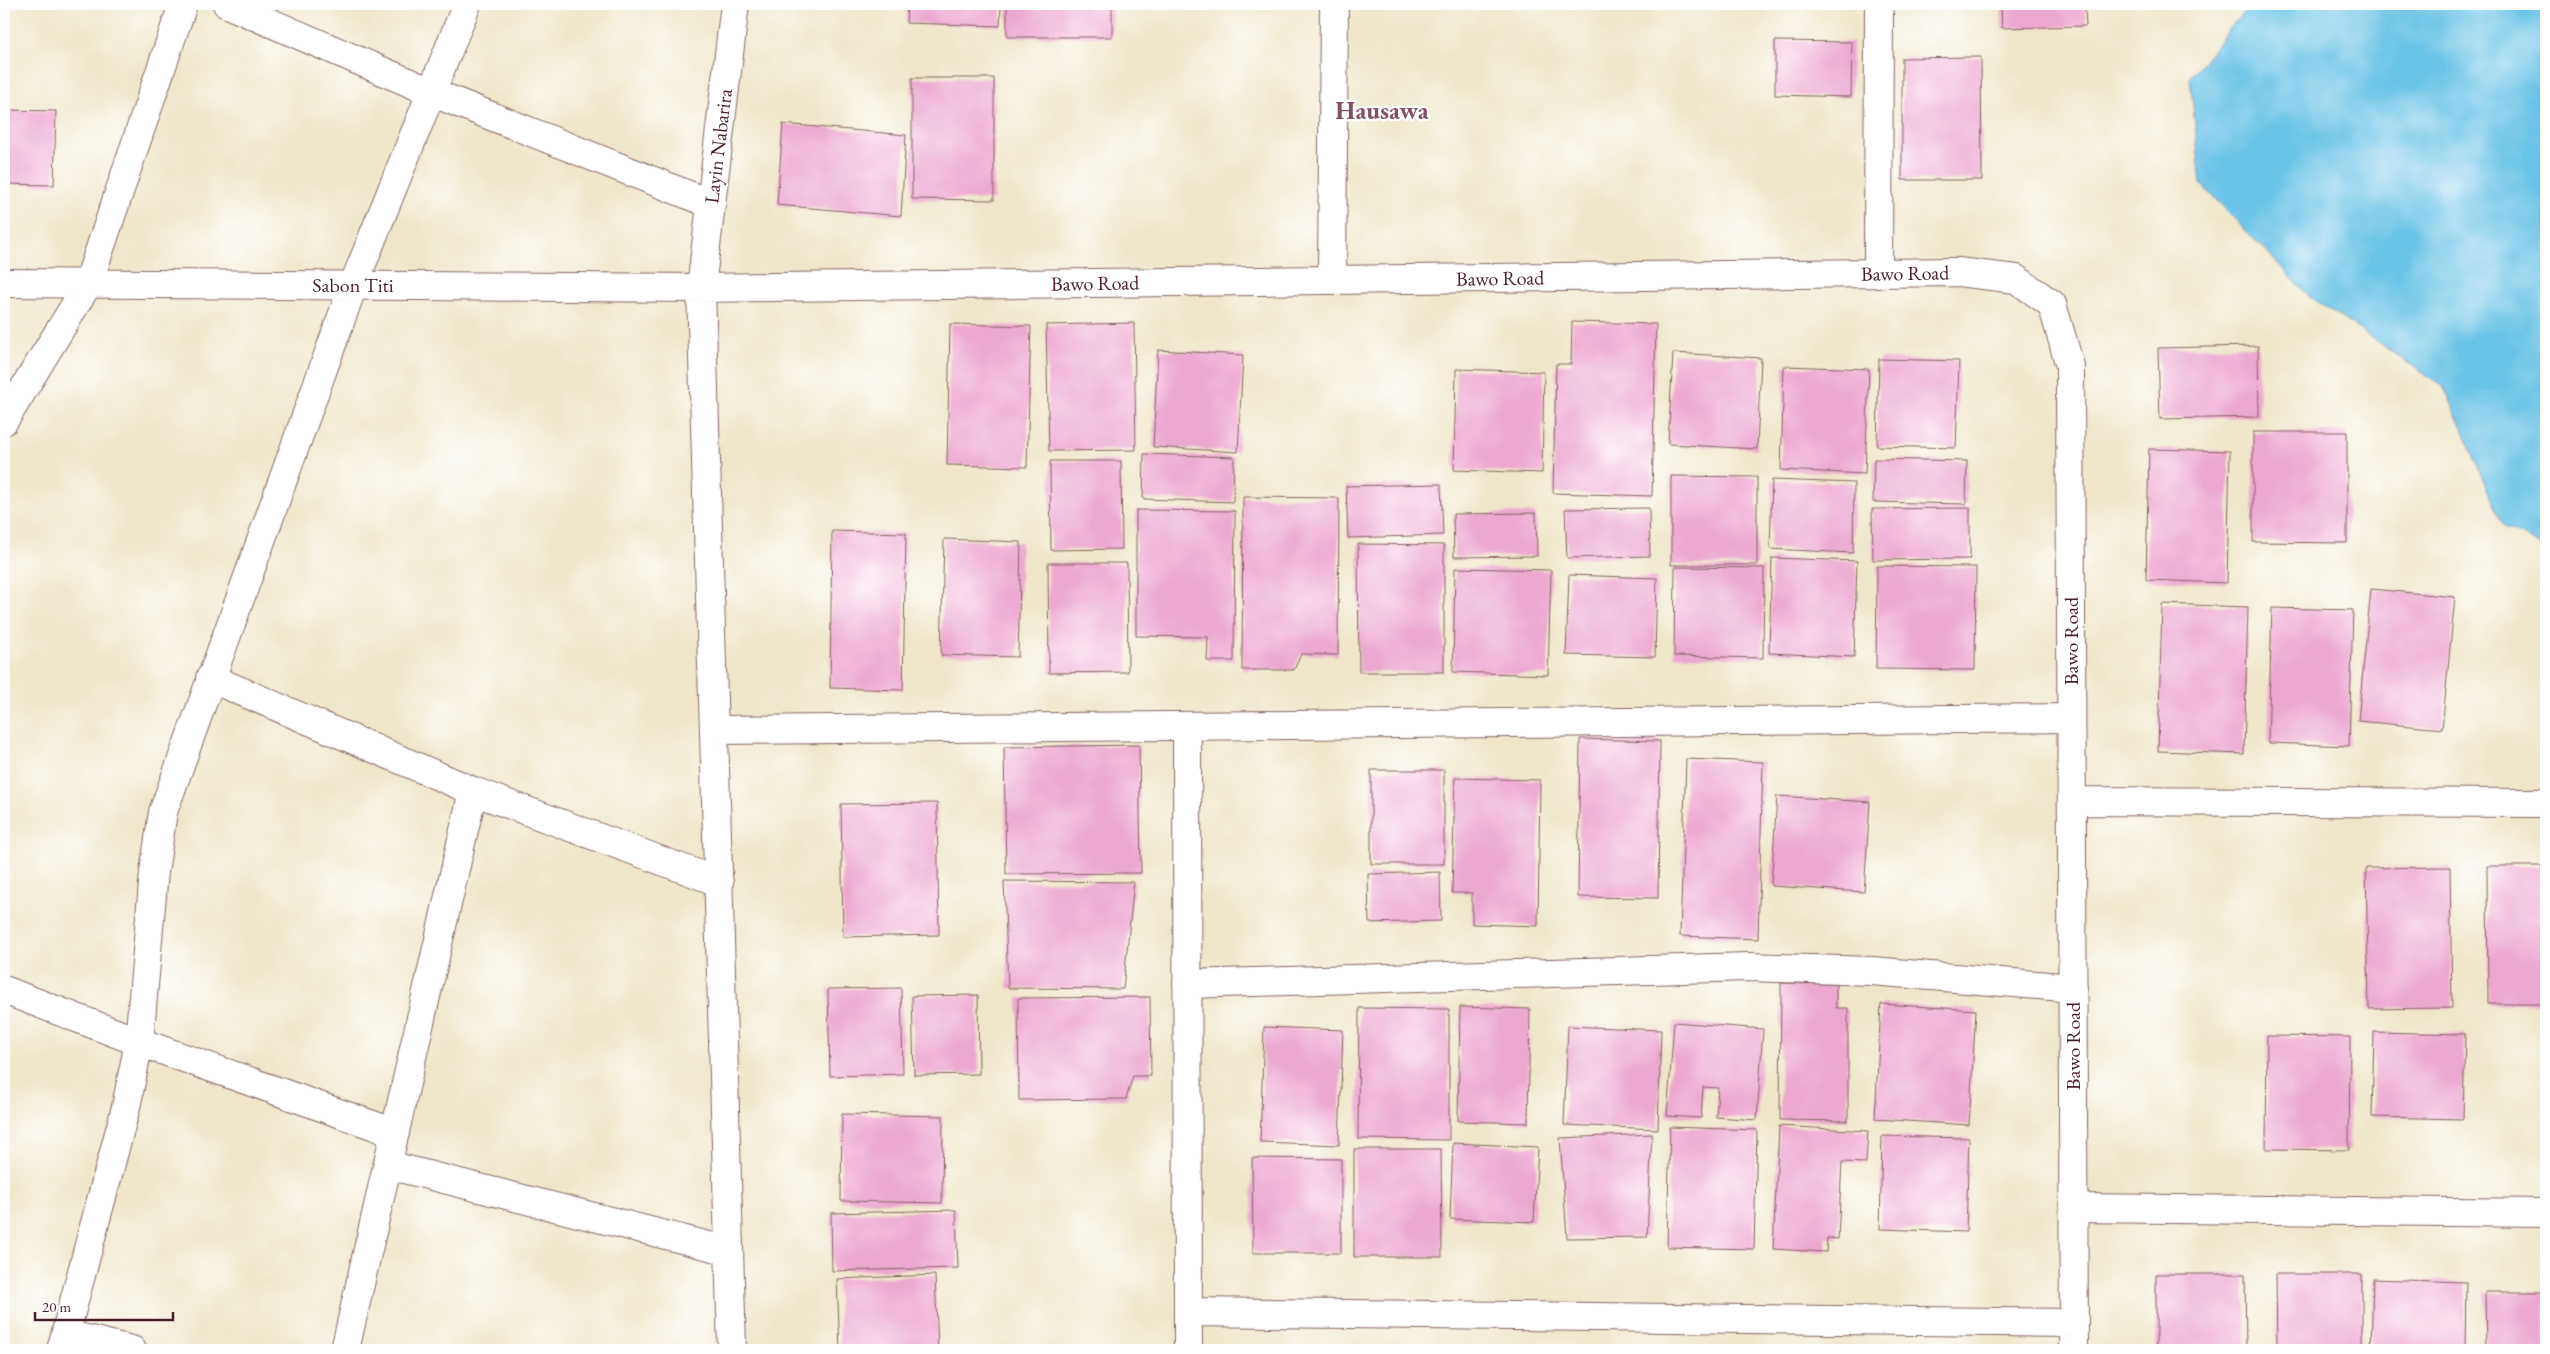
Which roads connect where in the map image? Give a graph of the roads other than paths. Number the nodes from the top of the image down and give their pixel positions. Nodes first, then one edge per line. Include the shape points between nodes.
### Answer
1 (183, 4) edge
2 (227, 4) edge
3 (467, 4) edge
4 (735, 4) edge
5 (1334, 4) edge
6 (1879, 4) edge
7 (431, 92) junction
8 (711, 204) junction
9 (1878, 274) junction
10 (1332, 280) junction
11 (4, 283) edge
12 (88, 284) junction
13 (353, 286) junction
14 (701, 288) junction
15 (4, 421) edge
16 (210, 678) junction
17 (2071, 718) junction
18 (1187, 726) junction
19 (715, 730) junction
20 (473, 791) junction
21 (2072, 801) junction
22 (2546, 803) edge
23 (719, 882) junction
24 (1187, 984) junction
25 (2073, 988) junction
26 (4, 990) edge
27 (139, 1042) junction
28 (395, 1133) junction
29 (388, 1165) junction
30 (2074, 1208) junction
31 (2546, 1213) edge
32 (729, 1252) junction
33 (1188, 1312) junction
34 (2074, 1323) junction
35 (63, 1342) edge
36 (132, 1350) edge
37 (346, 1350) edge
38 (732, 1350) edge
39 (1188, 1350) edge
40 (2074, 1350) edge

1 - 12 street
2 - 7 street
3 - 7 street
4 - 8 street, Layin Nabarira
5 - 10 street
6 - 9 street
7 - 8 street
7 - 13 street
8 - 14 street, Layin Nabarira
9 - 10 street, Bawo Road
9 - 17 street, Bawo Road via 1958,272 2016,279 2052,304 2070,366
10 - 14 street, Bawo Road
11 - 12 street, Sabon Titi
12 - 13 street, Sabon Titi
12 - 15 street
13 - 14 street, Sabon Titi
13 - 16 street
14 - 19 street, Layin Nabarira
16 - 20 street
16 - 27 street via 163,812 154,872
17 - 18 street
17 - 21 street, Bawo Road
18 - 19 street
18 - 24 street
19 - 23 street, Layin Nabarira
20 - 23 street
20 - 28 street
21 - 22 street
21 - 25 street, Bawo Road
23 - 32 street, Layin Nabarira
24 - 25 street via 1749,967 1872,971
24 - 33 street
25 - 30 street, Bawo Road
26 - 27 street
27 - 28 street
27 - 35 street via 126,1107
28 - 29 street
29 - 32 street
29 - 37 street
30 - 31 street
30 - 34 street, Bawo Road
32 - 38 street, Layin Nabarira
33 - 34 street
33 - 39 street
34 - 40 street, Bawo Road
35 - 36 street

